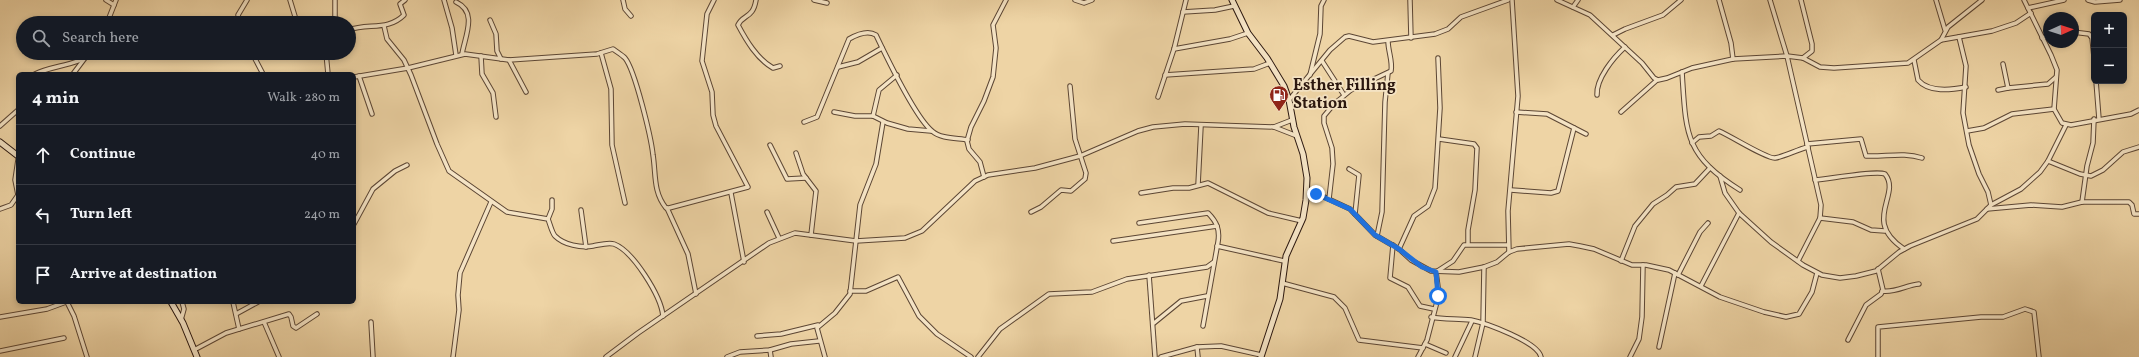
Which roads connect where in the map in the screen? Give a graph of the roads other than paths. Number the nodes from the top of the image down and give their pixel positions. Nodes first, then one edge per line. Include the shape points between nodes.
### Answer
1 (106, 0) edge
2 (116, 0) edge
3 (247, 0) edge
4 (290, 0) edge
5 (335, 0) edge
6 (404, 0) edge
7 (444, 0) edge
8 (623, 0) edge
9 (714, 0) edge
10 (756, 0) edge
11 (814, 0) edge
12 (1006, 0) edge
13 (1075, 0) edge
14 (1092, 0) edge
15 (1186, 0) edge
16 (1324, 0) edge
17 (1410, 0) edge
18 (1508, 0) edge
19 (1512, 0) edge
20 (1557, 0) edge
21 (1578, 0) edge
22 (1681, 0) edge
23 (1719, 0) edge
24 (1770, 0) edge
25 (1801, 0) edge
26 (1936, 0) edge
27 (1982, 0) edge
28 (2024, 0) edge
29 (2064, 0) edge
30 (2088, 0) edge
31 (2120, 0) edge
32 (456, 2) dead end
33 (827, 3) dead end
34 (1233, 3) edge
35 (114, 4) junction
36 (1573, 7) junction
37 (2028, 8) junction
38 (1183, 12) junction
39 (2031, 13) junction
40 (110, 16) edge
41 (238, 16) edge
42 (295, 16) edge
43 (335, 16) edge
44 (632, 16) dead end
45 (490, 20) dead end
46 (384, 26) junction
47 (356, 29) edge
48 (1945, 30) junction
49 (1248, 33) junction
50 (2079, 33) edge
51 (1613, 35) junction
52 (1960, 37) junction
53 (1411, 38) junction
54 (2042, 38) joint
55 (1941, 40) junction
56 (1388, 41) junction
57 (1625, 47) junction
58 (882, 48) junction
59 (2093, 48) edge
60 (1174, 49) junction
61 (601, 53) junction
62 (462, 54) junction
63 (456, 55) junction
64 (481, 56) junction
65 (1787, 56) junction
66 (501, 58) junction
67 (1438, 58) dead end
68 (1803, 58) junction
69 (1733, 59) junction
70 (77, 60) edge
71 (84, 60) edge
72 (255, 60) edge
73 (326, 60) edge
74 (508, 60) junction
75 (1914, 60) junction
76 (1322, 61) junction
77 (1270, 63) junction
78 (2003, 64) dead end
79 (780, 66) dead end
80 (838, 67) junction
81 (408, 68) junction
82 (41, 72) edge
83 (75, 72) edge
84 (261, 72) edge
85 (328, 72) edge
86 (1682, 72) junction
87 (1388, 73) junction
88 (897, 75) junction
89 (1165, 75) junction
90 (359, 76) junction
91 (356, 77) edge
92 (1310, 77) junction
93 (2057, 77) junction
94 (1658, 80) junction
95 (2096, 84) edge
96 (1070, 86) dead end
97 (1966, 87) junction
98 (2008, 88) junction
99 (1998, 90) dead end
100 (526, 92) dead end
101 (1344, 95) junction
102 (1597, 95) dead end
103 (1158, 96) dead end
104 (1289, 100) junction
105 (2054, 109) junction
106 (2139, 110) edge
107 (16, 112) edge
108 (834, 112) dead end
109 (1516, 112) junction
110 (1621, 112) dead end
111 (372, 114) dead end
112 (873, 116) junction
113 (496, 117) dead end
114 (2096, 119) junction
115 (1292, 120) junction
116 (804, 122) dead end
117 (883, 122) junction
118 (2066, 125) junction
119 (0, 126) edge
120 (1201, 126) junction
121 (1274, 127) junction
122 (1574, 128) junction
123 (931, 131) junction
124 (1967, 131) junction
125 (1586, 134) dead end
126 (1297, 136) junction
127 (1439, 139) junction
128 (968, 140) junction
129 (0, 142) edge
130 (1692, 143) junction
131 (770, 145) dead end
132 (1807, 146) junction
133 (2139, 147) edge
134 (796, 153) dead end
135 (16, 154) edge
136 (1080, 156) junction
137 (1922, 158) dead end
138 (2048, 162) junction
139 (407, 165) dead end
140 (1710, 168) junction
141 (1349, 169) dead end
142 (16, 173) edge
143 (1720, 176) junction
144 (2086, 176) junction
145 (984, 177) junction
146 (806, 178) junction
147 (1815, 180) junction
148 (16, 185) edge
149 (1198, 186) junction
150 (1307, 189) junction
151 (1511, 190) junction
152 (1740, 190) dead end
153 (731, 193) junction
154 (1141, 193) dead end
155 (16, 199) edge
156 (1329, 199) junction
157 (552, 200) dead end
158 (491, 202) junction
159 (2082, 202) junction
160 (625, 203) dead end
161 (1991, 205) junction
162 (667, 208) junction
163 (0, 209) edge
164 (1987, 209) junction
165 (581, 210) dead end
166 (767, 212) dead end
167 (1031, 212) dead end
168 (1355, 214) junction
169 (1739, 214) junction
170 (2139, 214) edge
171 (1820, 218) junction
172 (548, 219) junction
173 (356, 220) edge
174 (1302, 221) junction
175 (1139, 223) dead end
176 (1708, 223) dead end
177 (1217, 226) junction
178 (1885, 231) junction
179 (811, 235) junction
180 (1377, 236) junction
181 (779, 238) junction
182 (856, 241) junction
183 (1113, 241) dead end
184 (1468, 244) junction
185 (1393, 245) junction
186 (1508, 245) junction
187 (1217, 246) junction
188 (586, 247) junction
189 (1399, 249) junction
190 (1904, 249) junction
191 (1509, 252) junction
192 (1284, 261) junction
193 (1621, 261) junction
194 (1798, 261) junction
195 (744, 262) junction
196 (1214, 262) junction
197 (1643, 265) junction
198 (1484, 267) junction
199 (1878, 269) junction
200 (1436, 272) junction
201 (1817, 273) junction
202 (1677, 274) junction
203 (1149, 275) junction
204 (1282, 283) junction
205 (1920, 284) dead end
206 (1701, 286) junction
207 (850, 291) junction
208 (1882, 291) junction
209 (696, 294) junction
210 (1208, 296) junction
211 (61, 304) edge
212 (68, 304) edge
213 (172, 304) edge
214 (183, 304) edge
215 (234, 304) edge
216 (254, 304) edge
217 (1434, 309) junction
218 (236, 314) junction
219 (317, 314) dead end
220 (663, 316) junction
221 (0, 317) edge
222 (1431, 318) junction
223 (181, 320) junction
224 (1472, 320) junction
225 (264, 322) junction
226 (371, 322) dead end
227 (1154, 323) junction
228 (1483, 323) junction
229 (818, 325) junction
230 (1203, 326) dead end
231 (239, 329) junction
232 (757, 336) dead end
233 (64, 338) dead end
234 (1848, 340) dead end
235 (820, 341) junction
236 (1424, 346) junction
237 (1197, 347) junction
238 (1659, 347) dead end
239 (0, 350) edge
240 (194, 350) junction
241 (770, 350) junction
242 (1446, 353) dead end
243 (1261, 356) edge
244 (87, 357) edge
245 (197, 357) edge
246 (279, 357) edge
247 (373, 357) edge
248 (453, 357) edge
249 (606, 357) edge
250 (727, 357) edge
251 (771, 357) edge
252 (825, 357) edge
253 (971, 357) edge
254 (978, 357) edge
255 (1155, 357) edge
256 (1161, 357) edge
257 (1198, 357) edge
258 (1418, 357) edge
259 (1456, 357) edge
260 (1475, 357) edge
261 (1541, 357) edge
262 (1630, 357) edge
263 (1878, 357) edge
264 (2039, 357) edge

1 - 35 street
2 - 35 street
3 - 41 street
4 - 42 street
5 - 43 street
6 - 46 street via 400,5 404,15
7 - 63 street
8 - 44 street via 625,9
9 - 153 street via 707,14 702,62 712,92 716,126 748,187
10 - 79 street via 751,14 738,25 763,61 772,68
11 - 33 street
12 - 128 street via 993,26 996,48 993,77 971,127
13 - 14 street via 1084,3
15 - 38 street
16 - 92 street via 1321,6 1320,34
17 - 53 street
18 - 53 street via 1461,17 1442,32
19 - 109 street via 1518,86
20 - 36 street
21 - 36 street
22 - 51 street via 1663,15 1625,28
23 - 69 street
24 - 65 street
25 - 68 street via 1812,44 1812,51
26 - 48 street
27 - 48 street
28 - 37 street
29 - 37 street
30 - 31 street
32 - 62 street via 465,7 470,22
34 - 38 street via 1215,10
34 - 49 street
35 - 40 street
36 - 51 street via 1590,15
37 - 39 street
38 - 60 street
39 - 52 street via 2010,25
39 - 54 street
45 - 66 street
46 - 47 street
46 - 81 street via 387,39
48 - 55 street
49 - 60 street via 1230,39
49 - 77 street
50 - 59 street via 2089,34
51 - 57 street
52 - 55 street
52 - 97 street via 1966,66
53 - 56 street
54 - 93 street via 2054,60
55 - 75 street
56 - 76 street via 1371,42 1347,36 1338,42
56 - 87 street via 1388,55 1392,64
57 - 94 street
57 - 102 street via 1599,81
58 - 80 street via 858,63
58 - 80 street via 874,34 867,33 851,38 845,46
58 - 88 street
60 - 89 street
61 - 74 street
61 - 160 street via 611,89 612,145
61 - 162 street via 613,49 627,61 637,85 652,147 655,183 661,201
62 - 63 street
62 - 64 street
63 - 81 street
64 - 66 street
64 - 113 street via 482,74 494,93
65 - 68 street
65 - 69 street
65 - 132 street
66 - 74 street
67 - 127 street
68 - 75 street via 1820,67 1834,68 1896,65
69 - 86 street
70 - 82 street
71 - 83 street
72 - 84 street
73 - 85 street
74 - 100 street
75 - 97 street via 1915,74 1918,80 1927,86 1935,89
76 - 92 street
76 - 101 street
77 - 89 street via 1254,69
77 - 104 street
78 - 98 street
80 - 116 street via 817,117
81 - 90 street
81 - 158 street via 447,167 456,177
86 - 94 street
86 - 130 street via 1685,112
87 - 101 street via 1362,83
87 - 180 street via 1382,212
88 - 112 street via 879,90
88 - 123 street
89 - 103 street
90 - 91 street
90 - 111 street
92 - 104 street
93 - 98 street via 2048,84
93 - 105 street
94 - 110 street
95 - 114 street
96 - 136 street via 1075,139
97 - 124 street via 1963,113
98 - 99 street
101 - 156 street via 1328,110 1324,118 1332,148 1333,164
104 - 115 street
105 - 118 street
105 - 124 street via 2012,114 1984,128
106 - 114 street via 2131,114
107 - 119 street
108 - 112 street
109 - 122 street via 1544,114
109 - 151 street
112 - 117 street
114 - 118 street
114 - 144 street
115 - 121 street
115 - 126 street
117 - 123 street via 908,129
117 - 182 street via 876,164 861,202
118 - 138 street
120 - 121 street
120 - 136 street via 1181,124 1145,129
120 - 149 street
121 - 126 street
122 - 125 street
122 - 151 street via 1558,191 1551,193
123 - 128 street via 945,137
124 - 161 street via 1971,152
126 - 150 street via 1304,154
127 - 184 street via 1474,144 1477,148
127 - 189 street via 1436,184 1431,200 1427,207 1414,216
128 - 145 street via 969,149 980,162
129 - 135 street
130 - 132 street via 1719,132 1748,145 1768,158 1783,156
130 - 140 street via 1701,160
131 - 146 street via 787,179
132 - 137 street via 1861,139 1866,156 1885,157 1902,154
132 - 147 street
133 - 144 street via 2123,152 2096,174
134 - 146 street
136 - 145 street via 1035,168
136 - 167 street via 1086,174 1084,182 1071,191 1061,190 1041,208
138 - 144 street
138 - 161 street via 2026,185
139 - 173 street via 394,171 373,189
140 - 143 street
140 - 193 street via 1695,184 1676,187 1668,196 1653,204 1635,226
141 - 168 street via 1359,175
142 - 148 street
143 - 152 street
143 - 169 street via 1725,193
144 - 159 street
145 - 182 street via 975,181 918,233 896,240
146 - 179 street via 816,191
147 - 171 street
147 - 178 street via 1875,172 1885,174 1889,184 1884,216
149 - 154 street
149 - 174 street via 1208,183 1268,213
150 - 156 street
150 - 174 street
151 - 186 street
153 - 162 street
153 - 195 street
155 - 163 street via 11,205
156 - 168 street
157 - 172 street
158 - 172 street via 515,215
158 - 248 street via 460,273 459,310
159 - 164 street via 2062,207
159 - 170 street via 2129,202 2134,214
161 - 164 street
162 - 209 street via 688,254
164 - 190 street via 1977,219
165 - 188 street
166 - 181 street
168 - 180 street
169 - 194 street
169 - 206 street
171 - 178 street via 1852,222 1871,230
171 - 194 street
172 - 188 street via 555,236 580,247
174 - 192 street
175 - 177 street via 1208,213
176 - 202 street via 1700,232
177 - 183 street
177 - 187 street
178 - 190 street
179 - 181 street via 792,234
179 - 182 street
180 - 185 street
181 - 195 street
182 - 207 street
184 - 186 street
184 - 200 street via 1460,248 1452,262
185 - 189 street
185 - 217 street via 1390,278 1408,287 1420,306
186 - 191 street
187 - 192 street
187 - 196 street
188 - 220 street via 611,244 628,252 662,307
189 - 200 street via 1422,267
190 - 199 street
191 - 193 street via 1569,244 1594,249
191 - 198 street via 1499,261
192 - 204 street
193 - 197 street
194 - 201 street
195 - 209 street
196 - 203 street via 1207,267
196 - 210 street
197 - 202 street
197 - 262 street via 1641,325 1639,339
198 - 200 street via 1458,272
198 - 228 street
199 - 201 street via 1840,278
199 - 208 street via 1883,285
200 - 217 street via 1439,293
201 - 206 street via 1807,303 1799,314 1793,317 1764,312 1720,297
202 - 206 street
202 - 238 street
203 - 227 street
203 - 254 street via 1118,281 1092,292 1049,294 1000,329
204 - 236 street via 1334,297 1345,308 1359,340
204 - 243 street via 1274,322
205 - 208 street
207 - 229 street via 835,313
207 - 253 street via 866,291 898,277 919,316 937,334
208 - 234 street via 1866,305
209 - 220 street
210 - 227 street via 1181,300
210 - 230 street
211 - 221 street
212 - 244 street
213 - 223 street
214 - 223 street
215 - 218 street
216 - 218 street
217 - 222 street
218 - 231 street
219 - 225 street via 296,328 289,314
220 - 249 street
222 - 224 street
222 - 236 street
223 - 240 street
224 - 228 street
224 - 259 street
225 - 231 street
225 - 246 street
226 - 247 street
227 - 255 street
228 - 260 street
228 - 261 street via 1537,349
229 - 232 street via 781,334
229 - 235 street
231 - 240 street via 221,335
233 - 239 street
235 - 241 street via 791,344
235 - 252 street
236 - 242 street
236 - 258 street
237 - 243 street via 1228,346
237 - 256 street
237 - 257 street
240 - 245 street
241 - 250 street via 740,352
241 - 251 street
263 - 264 street via 1878,327 1981,317 1995,318 2025,309 2034,312

